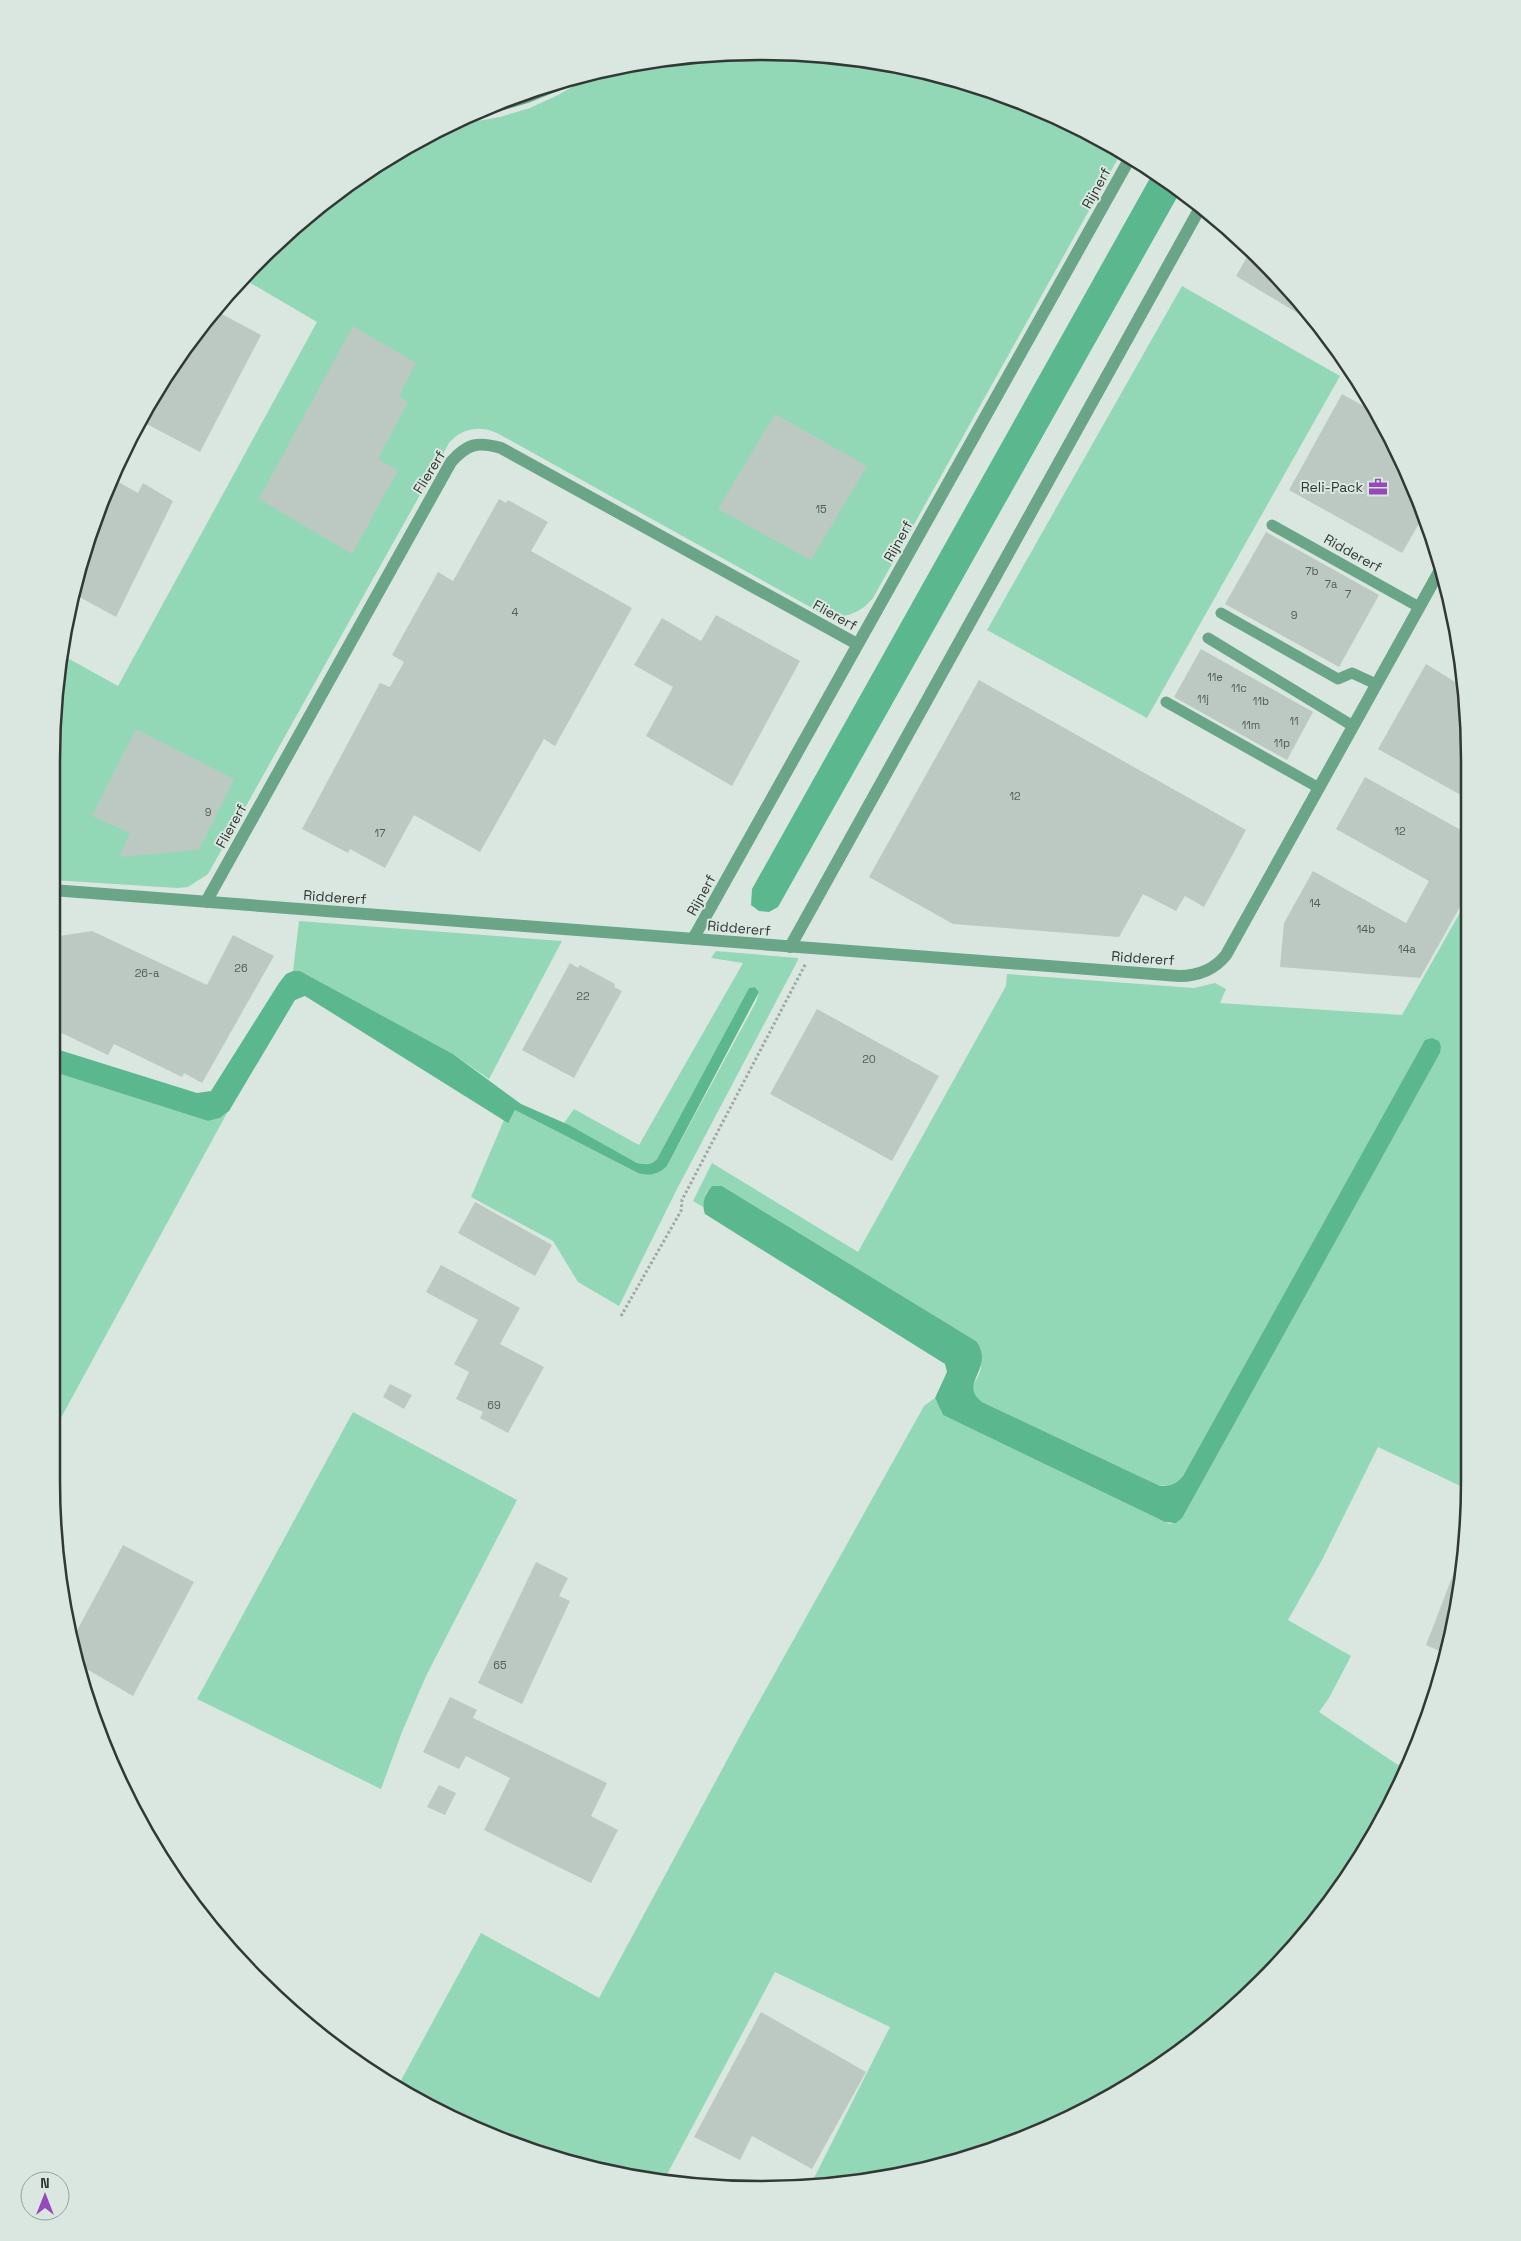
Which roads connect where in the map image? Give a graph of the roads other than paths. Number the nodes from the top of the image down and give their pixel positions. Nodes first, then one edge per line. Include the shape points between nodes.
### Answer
1 (1127, 164) edge
2 (1197, 213) edge
3 (1272, 524) dead end
4 (1436, 577) edge
5 (1419, 607) junction
6 (1221, 613) dead end
7 (1208, 638) dead end
8 (857, 644) junction
9 (1376, 684) junction
10 (1166, 702) dead end
11 (1353, 726) junction
12 (1319, 788) junction
13 (60, 891) edge
14 (206, 902) junction
15 (693, 939) junction
16 (790, 947) junction

1 - 8 street, Rijnerf
2 - 16 street
3 - 5 lane, Riddererf
4 - 5 street, Riddererf
5 - 9 street, Riddererf
6 - 9 lane via 1338,679 1352,673
7 - 11 lane
8 - 14 street, Fliererf via 501,448 473,445 462,450 451,462
8 - 15 street, Rijnerf
9 - 11 street, Riddererf
10 - 12 lane
11 - 12 street, Riddererf
12 - 16 street, Riddererf via 1226,955 1215,967 1203,973 1179,976
13 - 14 street, Riddererf
14 - 15 street, Riddererf
15 - 16 street, Riddererf

